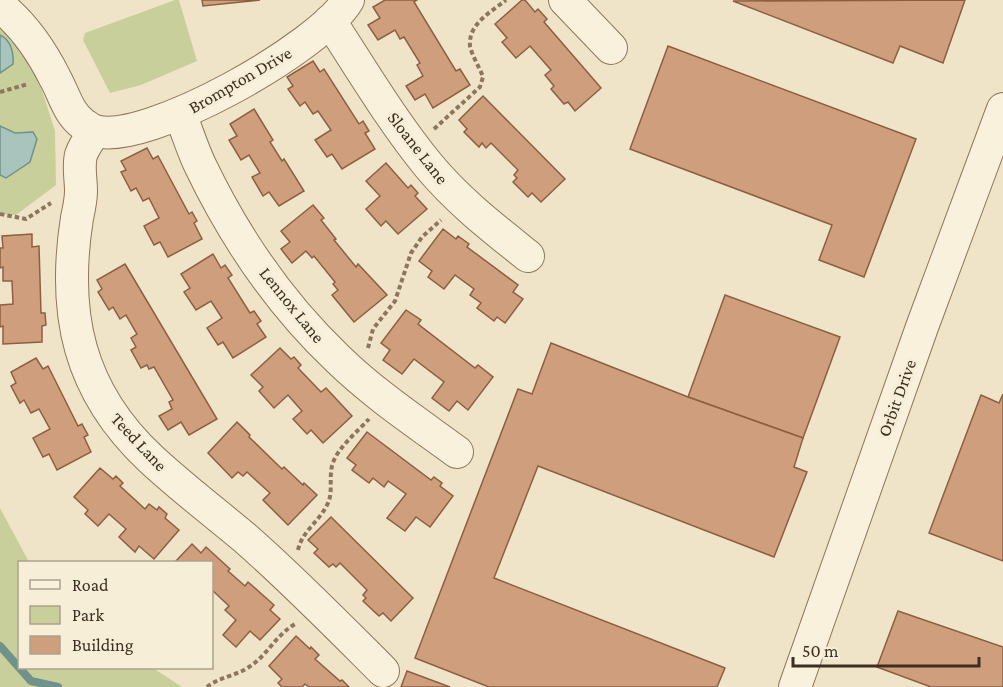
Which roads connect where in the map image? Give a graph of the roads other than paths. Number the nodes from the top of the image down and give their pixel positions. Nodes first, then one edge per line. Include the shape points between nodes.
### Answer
1 (565, 0) edge
2 (0, 6) edge
3 (339, 11) edge
4 (611, 48) dead end
5 (1003, 109) edge
6 (180, 114) junction
7 (95, 131) junction
8 (528, 256) dead end
9 (457, 452) dead end
10 (383, 671) dead end
11 (795, 687) edge

1 - 4 street
2 - 7 street via 38,46 74,117
3 - 6 street, Brompton Drive via 270,67
3 - 8 street, Sloane Lane via 394,120 429,167 462,201
5 - 11 street, Orbit Drive
6 - 7 street, Brompton Drive via 125,130
6 - 9 street, Lennox Lane via 227,215 293,311 352,372
7 - 10 street, Teed Lane via 82,153 80,165 81,194 71,257 71,295 75,328 98,393 118,424 150,459 248,541

